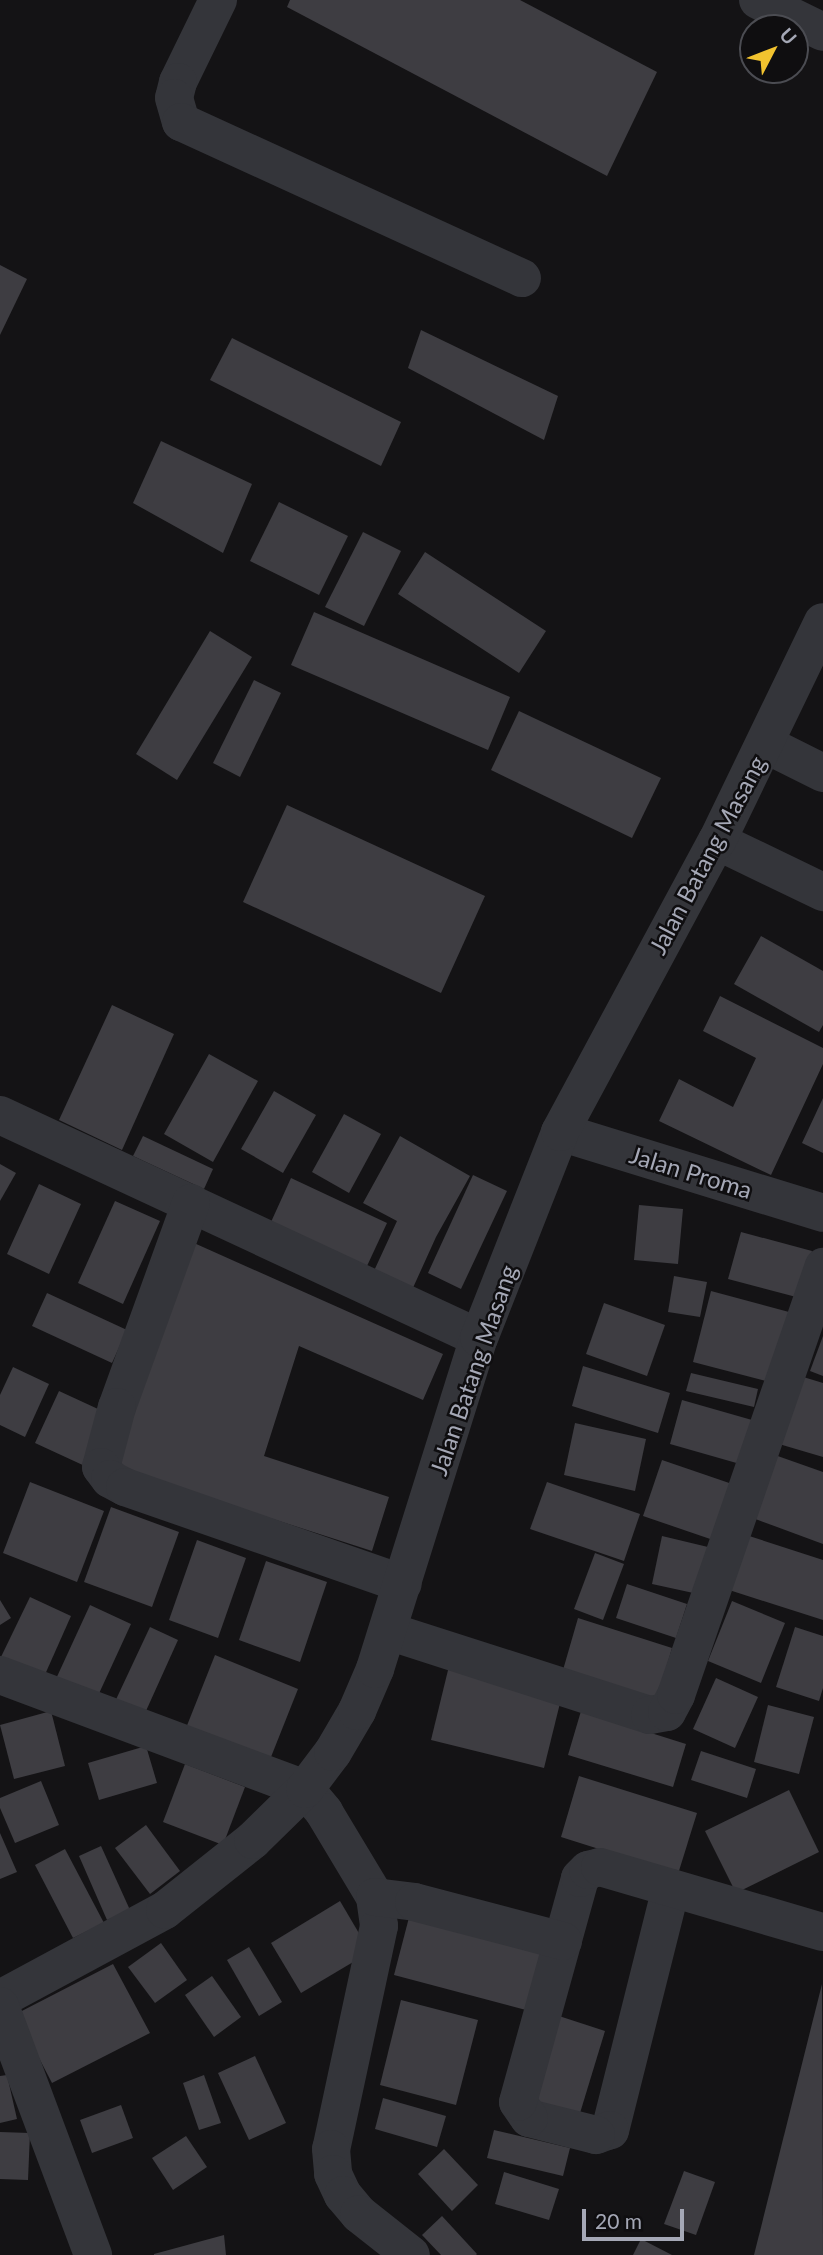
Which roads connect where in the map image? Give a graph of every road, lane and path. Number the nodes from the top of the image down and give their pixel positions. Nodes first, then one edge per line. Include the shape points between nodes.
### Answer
1 (218, 0) edge
2 (758, 0) edge
3 (823, 32) edge
4 (522, 278) dead end
5 (823, 622) edge
6 (765, 744) junction
7 (823, 773) edge
8 (717, 841) junction
9 (823, 892) edge
10 (0, 1115) edge
11 (560, 1132) junction
12 (191, 1203) junction
13 (823, 1213) edge
14 (823, 1267) edge
15 (479, 1338) junction
16 (403, 1584) junction
17 (388, 1631) junction
18 (0, 1675) edge
19 (305, 1789) junction
20 (671, 1888) junction
21 (375, 1897) junction
22 (823, 1933) edge
23 (563, 1941) junction
24 (0, 2000) edge
25 (0, 2006) edge
26 (93, 2255) edge
27 (411, 2255) edge

1 - 4 street via 178,82 174,98 181,122
2 - 3 street
5 - 6 street, Jalan Batang Masang
6 - 7 street
6 - 8 street, Jalan Batang Masang
8 - 9 street
8 - 11 street, Jalan Batang Masang
10 - 12 street
11 - 13 street, Jalan Proma
11 - 15 street, Jalan Batang Masang
12 - 15 street
12 - 16 street via 117,1407 101,1467 125,1487
14 - 17 street via 667,1712 650,1715
15 - 16 street, Jalan Batang Masang
16 - 17 street, Jalan Batang Masang
17 - 19 street, Jalan Batang Masang via 357,1711
18 - 19 street
19 - 21 street
19 - 24 street, Jalan Batang Masang via 229,1862 165,1910
20 - 22 street
20 - 23 street via 600,1867 588,1870 580,1878
20 - 23 street via 613,2121 610,2130 596,2135 529,2118 519,2108
21 - 23 street via 414,1902
21 - 27 street via 379,1926 331,2149 333,2174 359,2214
25 - 26 street

